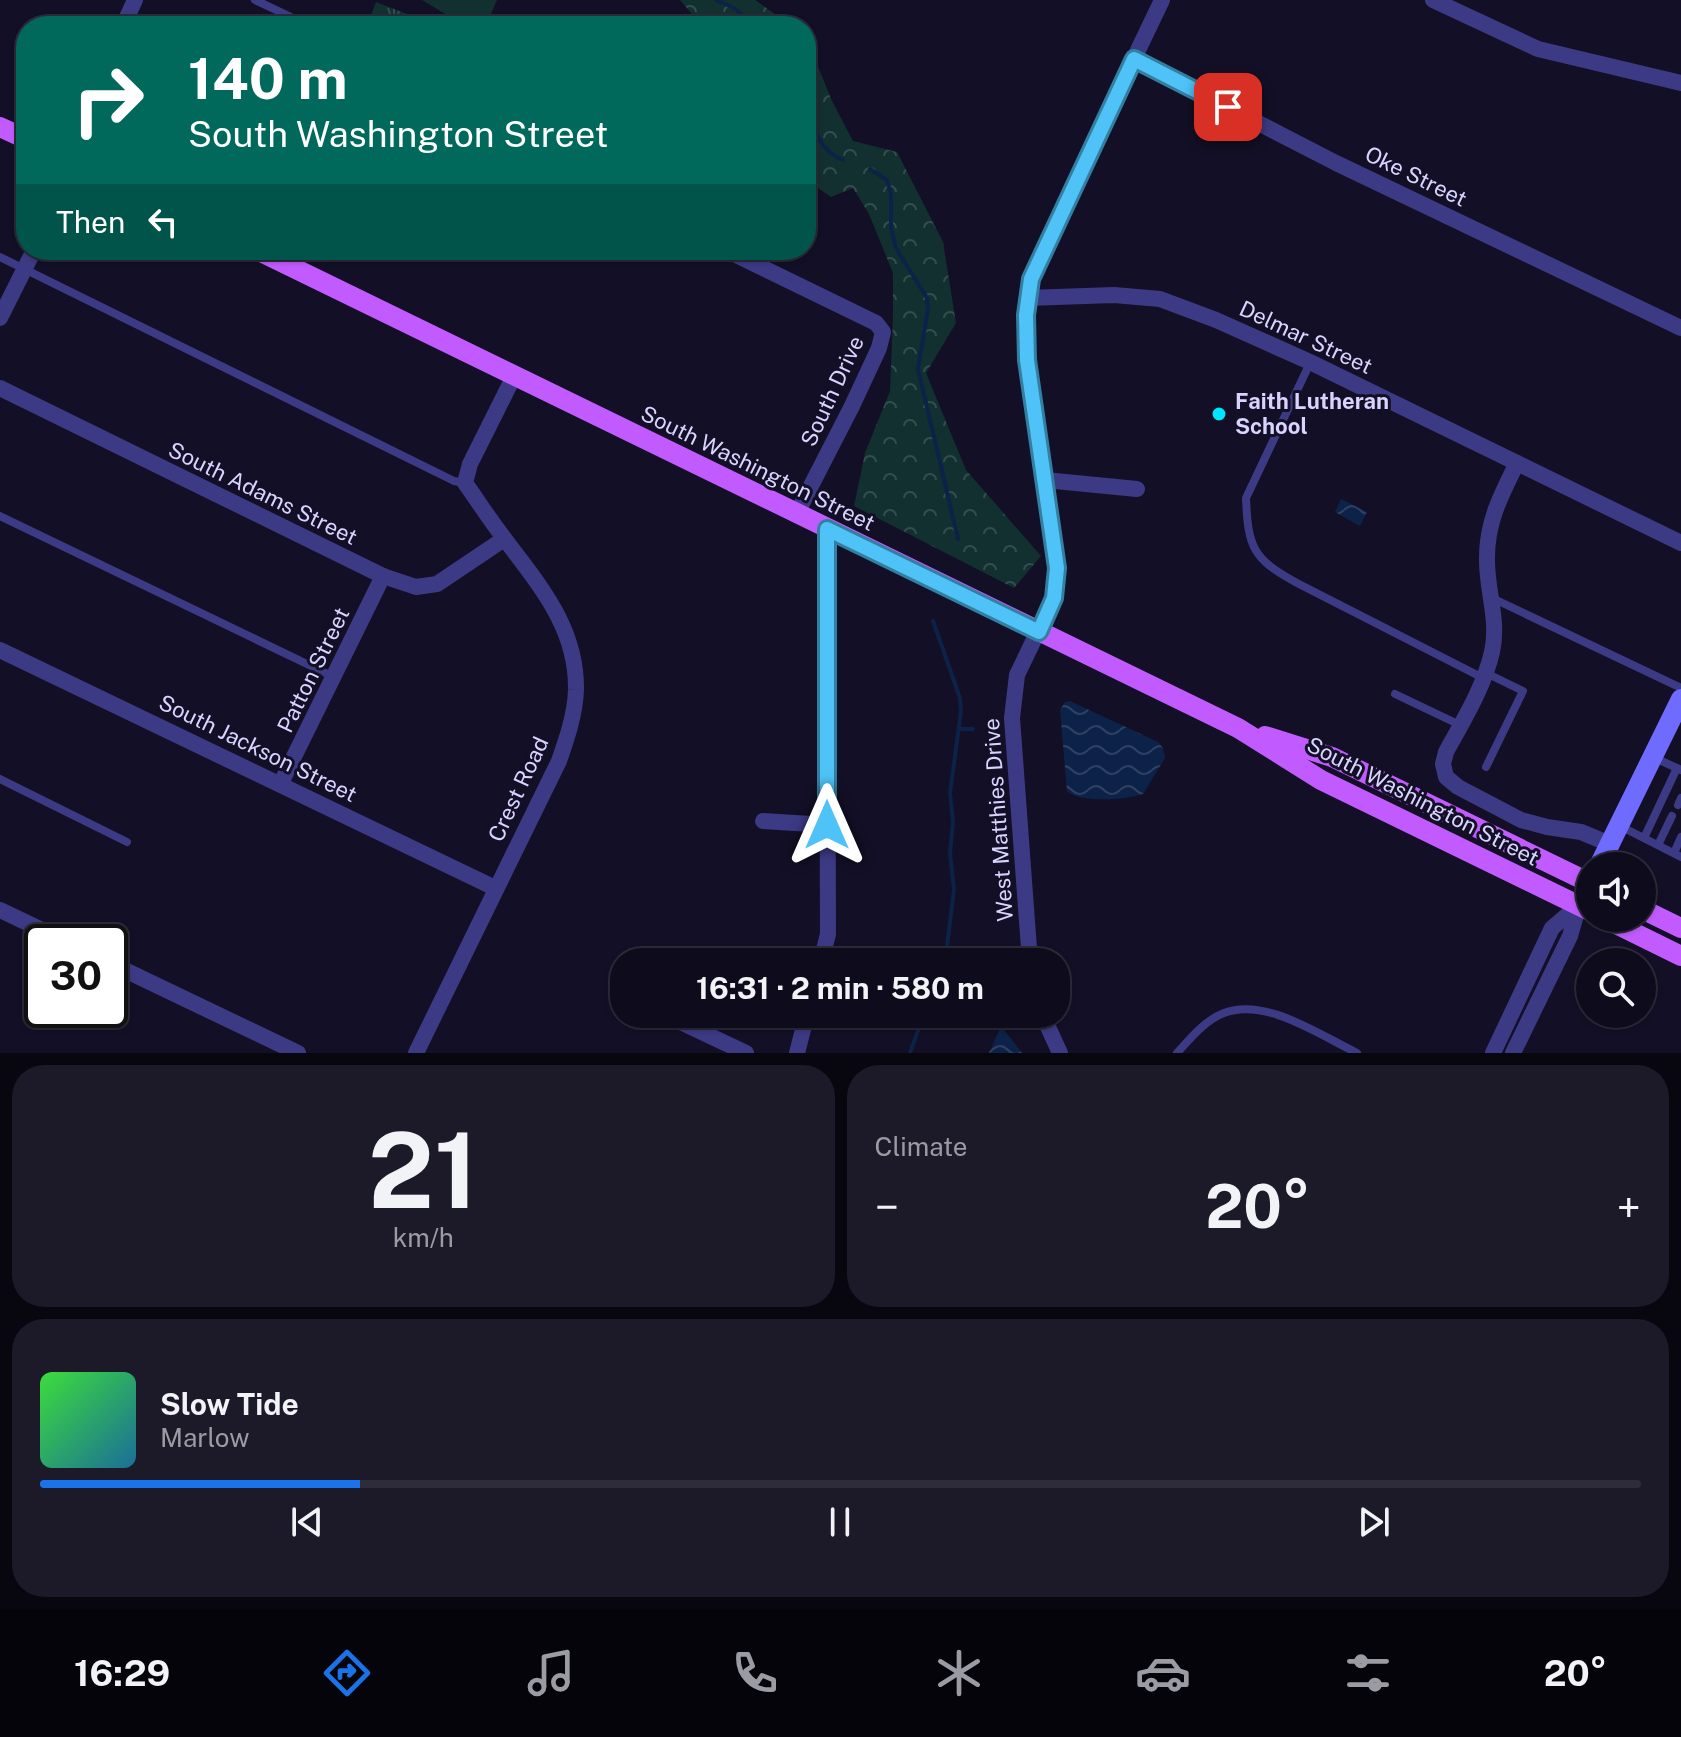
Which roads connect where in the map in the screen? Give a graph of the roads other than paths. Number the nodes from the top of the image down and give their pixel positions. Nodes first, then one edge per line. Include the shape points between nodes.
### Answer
1 (255, 0) edge
2 (1162, 0) edge
3 (1433, 0) edge
4 (289, 16) edge
5 (1134, 59) junction
6 (1681, 83) edge
7 (0, 257) edge
8 (29, 260) edge
9 (277, 260) edge
10 (747, 260) edge
11 (24, 269) junction
12 (1027, 298) junction
13 (0, 318) edge
14 (1681, 328) edge
15 (1310, 362) junction
16 (514, 376) junction
17 (0, 388) edge
18 (1517, 463) junction
19 (1045, 480) junction
20 (465, 483) junction
21 (1137, 489) dead end
22 (796, 515) junction
23 (0, 516) edge
24 (827, 529) junction
25 (504, 539) junction
26 (1681, 543) edge
27 (383, 576) junction
28 (1492, 598) junction
29 (1039, 632) junction
30 (0, 650) edge
31 (1484, 675) junction
32 (334, 677) junction
33 (1681, 688) edge
34 (1395, 694) dead end
35 (1681, 699) edge
36 (1676, 721) edge
37 (1460, 725) junction
38 (1238, 728) junction
39 (1653, 756) junction
40 (1486, 767) dead end
41 (1679, 769) edge
42 (0, 779) edge
43 (281, 783) junction
44 (1672, 816) dead end
45 (763, 821) dead end
46 (827, 825) junction
47 (1614, 835) junction
48 (1681, 837) edge
49 (1644, 838) junction
50 (127, 842) dead end
51 (1658, 845) junction
52 (1606, 852) edge
53 (1677, 855) edge
54 (1576, 876) edge
55 (495, 888) junction
56 (1576, 904) edge
57 (0, 910) edge
58 (1576, 913) edge
59 (1656, 916) edge
60 (29, 924) edge
61 (1576, 924) edge
62 (1681, 928) edge
63 (1632, 932) edge
64 (824, 948) edge
65 (1029, 948) edge
66 (1681, 956) edge
67 (128, 972) edge
68 (693, 1028) edge
69 (803, 1028) edge
70 (1048, 1028) edge
71 (298, 1053) edge
72 (416, 1053) edge
73 (746, 1053) edge
74 (797, 1053) edge
75 (1060, 1053) edge
76 (1177, 1053) edge
77 (1357, 1053) edge
78 (1493, 1053) edge
79 (1513, 1053) edge

1 - 4 lane
2 - 5 street, West Matthies Drive
3 - 6 street via 1538,49
5 - 12 street, West Matthies Drive via 1043,249
5 - 14 street, Oke Street via 1336,163
7 - 11 lane
8 - 11 street
9 - 16 main road, South Washington Street
10 - 22 street, South Drive via 876,323 883,332
11 - 13 street
11 - 20 lane
12 - 15 street, Delmar Street via 1160,299
12 - 19 street, West Matthies Drive via 1027,360
15 - 18 street, Delmar Street
15 - 31 lane via 1246,498 1253,549 1270,568
16 - 20 street
16 - 22 main road, South Washington Street
17 - 27 street, South Adams Street
18 - 26 street, Delmar Street
18 - 28 street via 1488,531
19 - 21 street
19 - 29 street, West Matthies Drive via 1057,568 1054,598
20 - 25 street, Crest Road
22 - 24 main road, South Washington Street
23 - 32 lane
24 - 29 main road, South Washington Street
24 - 46 street
25 - 27 street, South Adams Street via 437,584 416,587
25 - 55 street, Crest Road via 536,578 566,630 576,689 559,761
27 - 32 street, Patton Street
28 - 31 street via 1492,651
28 - 33 lane
29 - 38 main road, South Washington Street
29 - 65 street, West Matthies Drive via 1017,675 1012,718
30 - 43 street, South Jackson Street
31 - 37 street
31 - 40 lane via 1523,691
32 - 43 street, Patton Street
34 - 37 lane
35 - 36 street
36 - 39 street
37 - 47 street via 1443,764 1446,777 1458,787 1521,820
38 - 54 main road, South Washington Street via 1332,757
38 - 56 main road, South Washington Street via 1321,780
39 - 41 lane
39 - 47 street
41 - 49 lane
42 - 50 lane
43 - 55 street, South Jackson Street
44 - 51 lane
45 - 46 street
46 - 64 street
47 - 49 lane
47 - 52 street
48 - 53 lane
49 - 51 lane
51 - 53 lane
55 - 72 street, Crest Road
57 - 60 street
58 - 78 street via 1552,928
59 - 62 main road
61 - 79 street
63 - 66 main road
67 - 71 street
68 - 73 street
69 - 74 street
70 - 75 street
76 - 77 lane via 1211,1020 1245,1009 1267,1010

